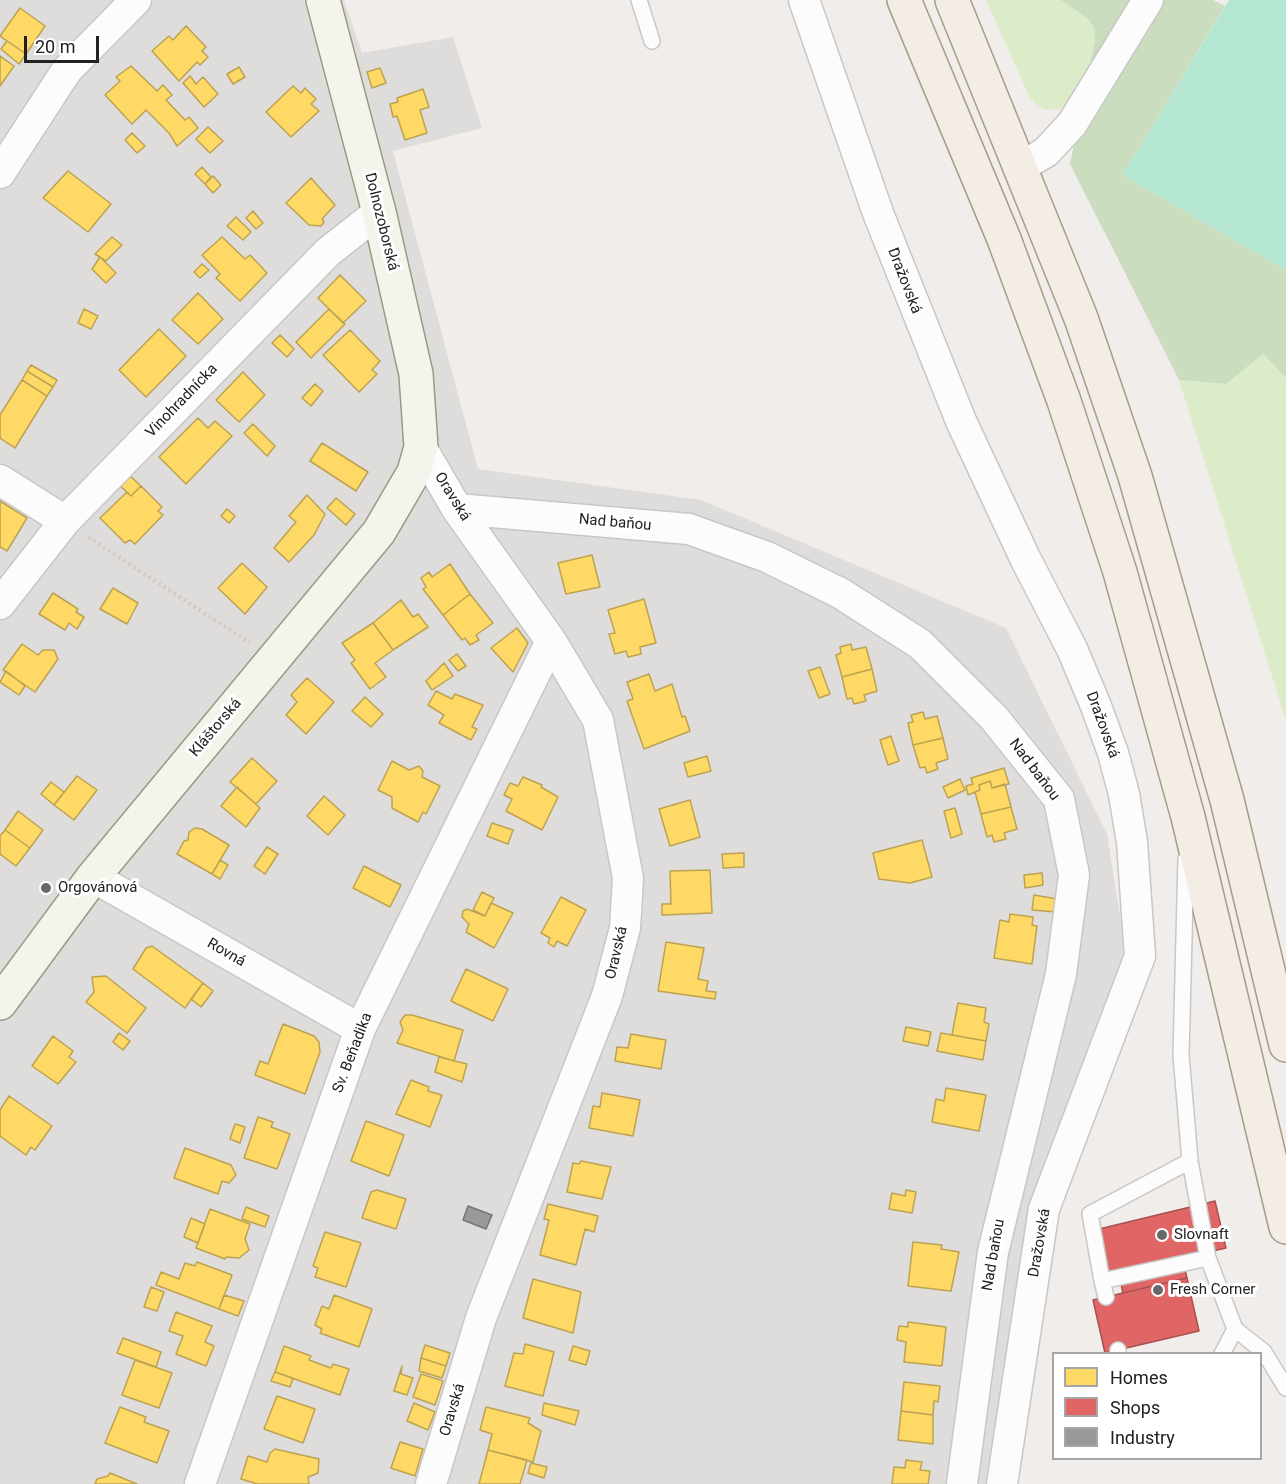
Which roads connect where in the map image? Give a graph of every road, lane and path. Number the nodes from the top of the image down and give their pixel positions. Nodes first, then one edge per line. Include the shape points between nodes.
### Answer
1 (136, 0) edge
2 (323, 0) edge
3 (639, 0) edge
4 (804, 0) edge
5 (904, 0) edge
6 (952, 0) edge
7 (1148, 0) edge
8 (652, 41) dead end
9 (1021, 167) junction
10 (0, 173) edge
11 (379, 212) junction
12 (421, 447) junction
13 (0, 480) edge
14 (457, 509) junction
15 (64, 521) junction
16 (0, 604) edge
17 (551, 641) junction
18 (273, 658) junction
19 (1188, 817) junction
20 (93, 877) junction
21 (1, 1001) edge
22 (360, 1029) junction
23 (1286, 1046) edge
24 (1190, 1161) junction
25 (1286, 1227) edge
26 (1208, 1258) junction
27 (1102, 1281) junction
28 (1106, 1297) dead end
29 (1235, 1329) junction
30 (1223, 1352) edge
31 (1286, 1388) edge
32 (200, 1484) edge
33 (431, 1484) edge
34 (962, 1484) edge
35 (1002, 1484) edge

1 - 10 street via 67,70
2 - 11 street, Dolnozoborská
3 - 8 lane
4 - 35 street, Dražovská via 878,213 961,421 1096,706 1122,784 1132,842 1140,956 1044,1209
5 - 19 main road via 1005,239 1064,401 1120,573
6 - 9 main road
7 - 9 street via 1072,124 1046,152
9 - 23 main road via 1081,318 1135,476 1227,800
11 - 12 street, Dolnozoborská via 416,374
11 - 15 street, Vinohradnícka via 328,252
12 - 14 street, Oravská
12 - 18 street, Kláštorská via 414,472 379,532
13 - 15 street
14 - 17 street, Oravská
14 - 34 street, Nad baňou via 689,529 767,557 840,593 920,644 994,718 1059,799 1074,875 1061,974 993,1252
15 - 16 street, Vinohradnícka
15 - 18 path
17 - 22 street, Sv. Beňadika
17 - 33 street, Oravská via 598,720 628,878 624,928 607,996 481,1318
18 - 20 street, Kláštorská
19 - 24 lane via 1181,1055
19 - 25 main road
20 - 21 street, Kláštorská
20 - 22 street, Rovná
22 - 32 street, Sv. Beňadika
24 - 26 lane
24 - 27 lane via 1090,1214
26 - 27 lane
26 - 29 lane
27 - 28 lane
29 - 30 lane
29 - 31 lane via 1264,1352

